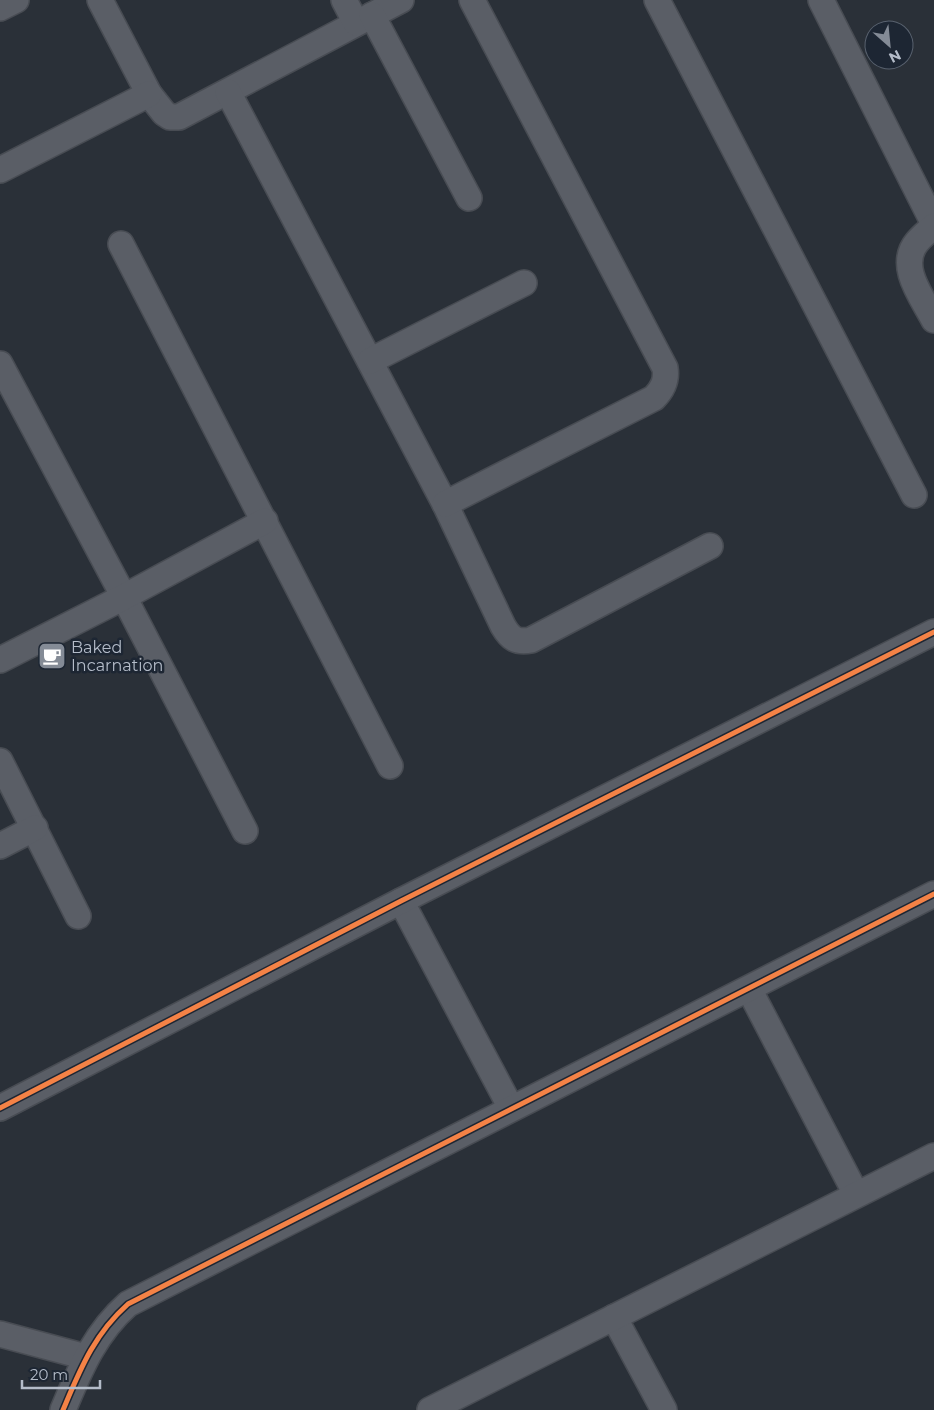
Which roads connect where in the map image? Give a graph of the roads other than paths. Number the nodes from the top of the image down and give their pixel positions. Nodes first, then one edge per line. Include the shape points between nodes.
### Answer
1 (16, 0) edge
2 (100, 0) edge
3 (344, 0) edge
4 (402, 0) edge
5 (472, 0) edge
6 (657, 0) edge
7 (821, 0) edge
8 (0, 8) edge
9 (364, 19) junction
10 (228, 92) junction
11 (149, 94) junction
12 (0, 170) edge
13 (469, 198) dead end
14 (934, 225) edge
15 (121, 244) dead end
16 (524, 283) dead end
17 (934, 320) edge
18 (370, 361) junction
19 (0, 364) edge
20 (914, 495) dead end
21 (445, 504) junction
22 (265, 522) junction
23 (710, 546) dead end
24 (124, 597) junction
25 (934, 632) edge
26 (0, 660) edge
27 (0, 761) edge
28 (390, 766) dead end
29 (34, 828) junction
30 (246, 831) dead end
31 (0, 846) edge
32 (934, 894) edge
33 (401, 902) junction
34 (78, 916) dead end
35 (749, 989) junction
36 (0, 1108) edge
37 (511, 1108) junction
38 (934, 1156) edge
39 (856, 1194) junction
40 (614, 1317) junction
41 (0, 1334) edge
42 (86, 1357) junction
43 (62, 1410) edge
44 (430, 1410) edge
45 (664, 1410) edge

1 - 8 street
2 - 11 street
3 - 9 street
4 - 9 street
5 - 21 street via 665,368 666,376 664,385 654,398
6 - 20 street
7 - 14 street
9 - 10 street
9 - 13 street
10 - 11 street via 179,117 164,113
10 - 18 street
11 - 12 street
14 - 17 street via 916,243 908,261 910,272
15 - 22 street
16 - 18 street
18 - 21 street
19 - 24 street
21 - 23 street via 502,626 514,640 522,642
22 - 24 street
22 - 28 street
24 - 26 street
24 - 30 street
25 - 33 street
27 - 29 street
29 - 31 street
29 - 34 street
32 - 35 street
33 - 36 street
33 - 37 street
35 - 37 street
35 - 39 street
37 - 42 street via 128,1304 114,1316
38 - 39 street
39 - 40 street
40 - 44 street
40 - 45 street
41 - 42 street
42 - 43 street

